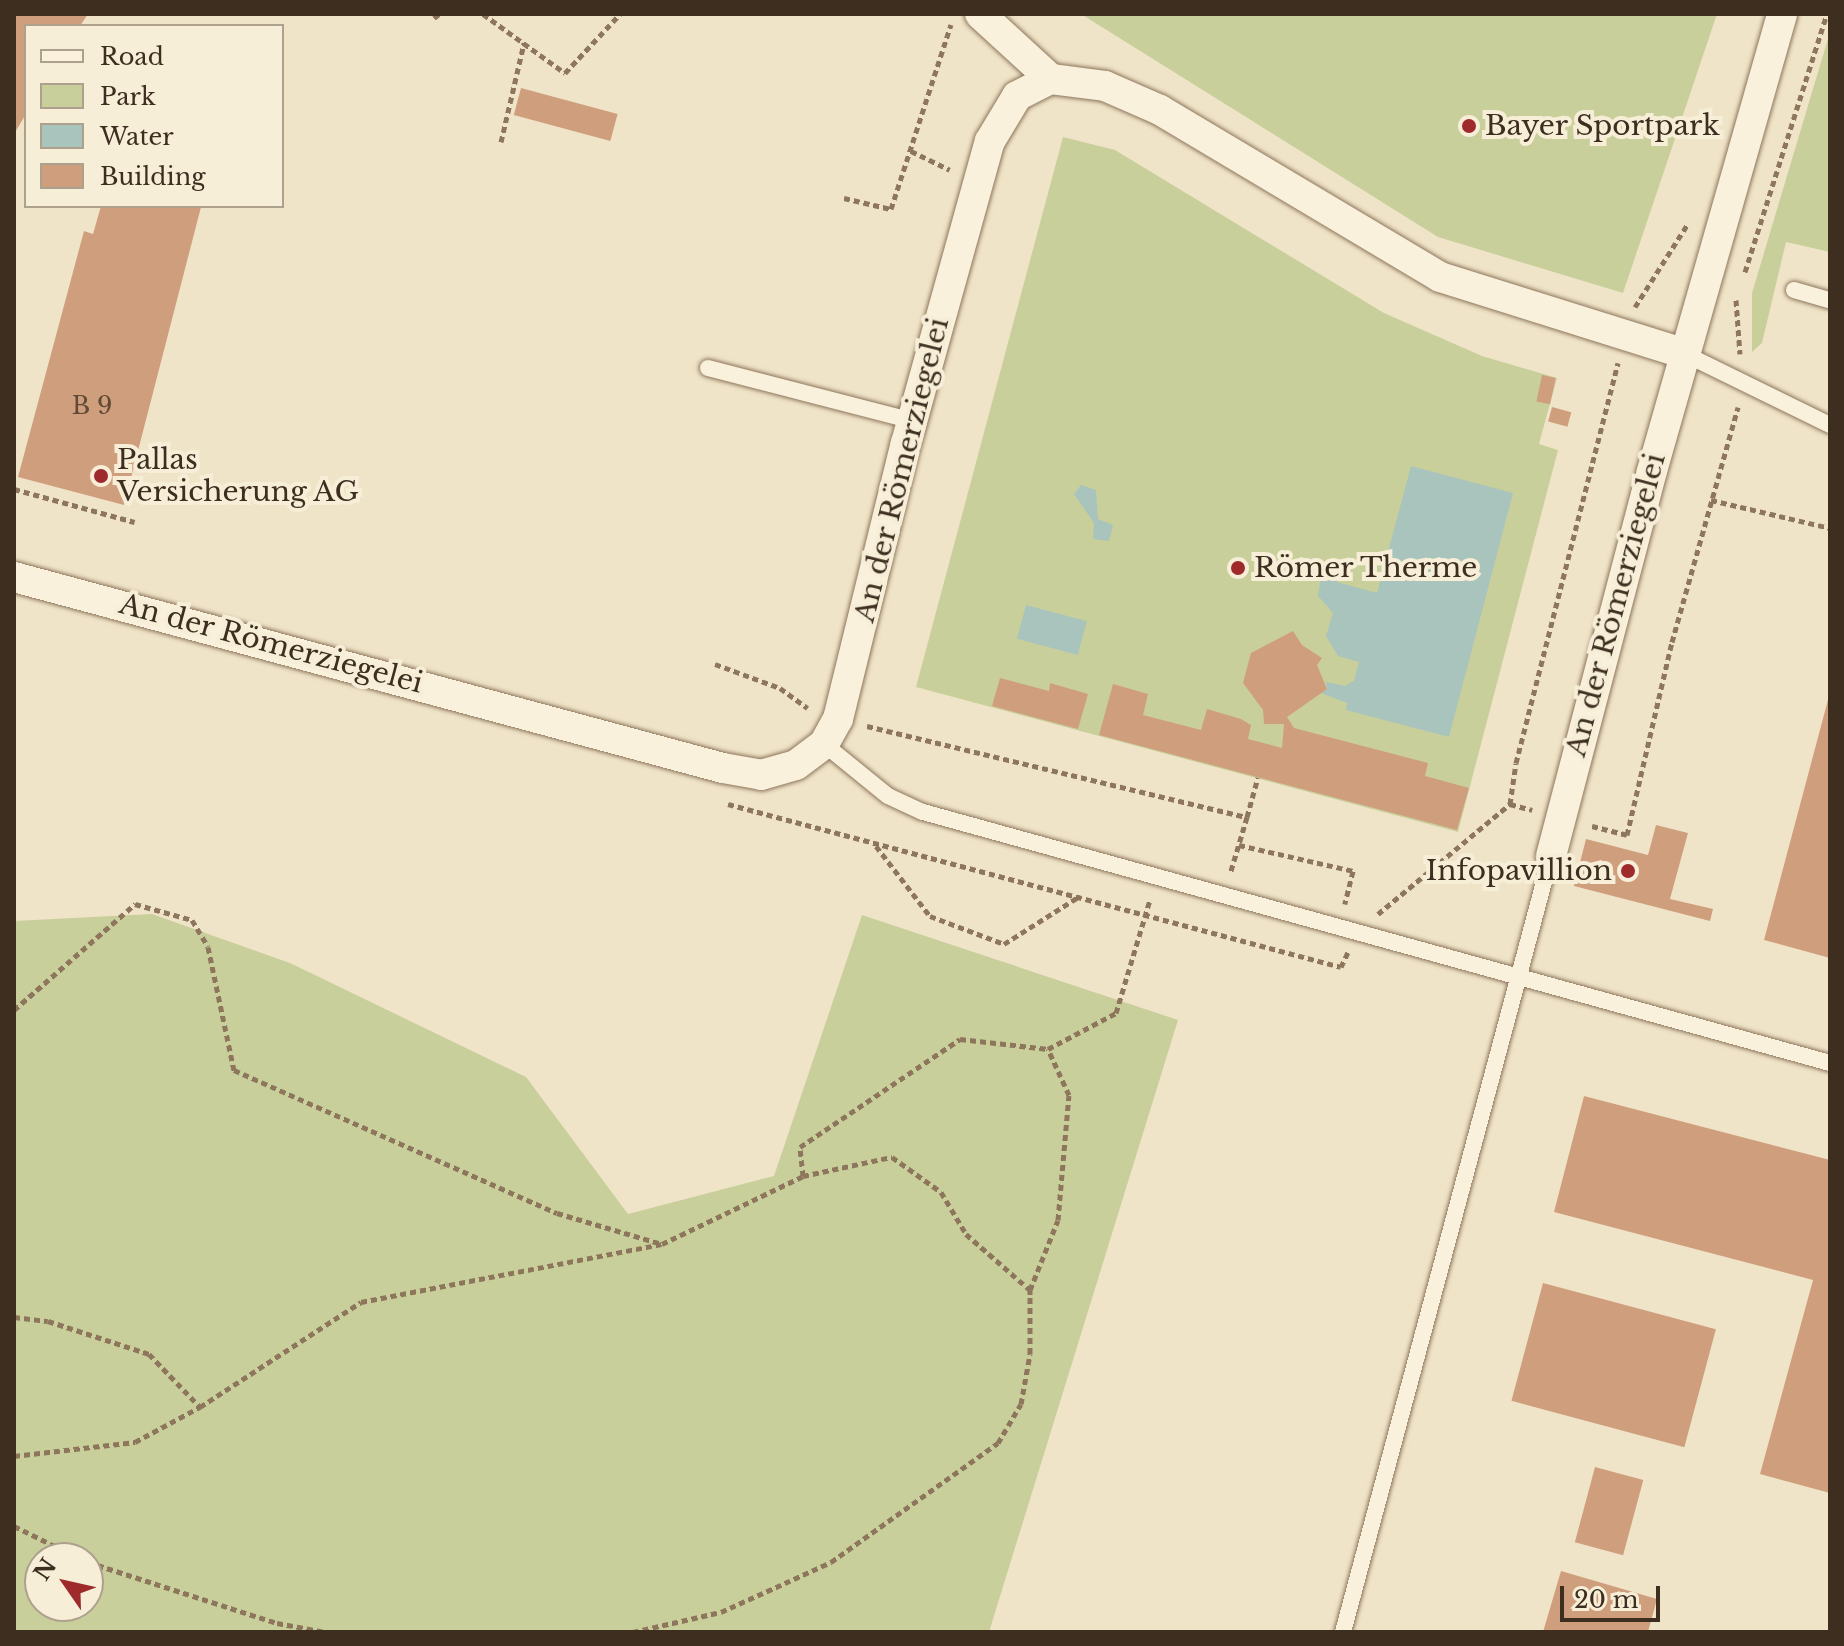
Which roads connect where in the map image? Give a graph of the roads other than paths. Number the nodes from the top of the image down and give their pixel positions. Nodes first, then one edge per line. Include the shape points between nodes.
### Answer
1 (980, 14) edge
2 (1782, 14) edge
3 (1051, 79) junction
4 (1794, 290) dead end
5 (1830, 300) edge
6 (1685, 354) junction
7 (708, 368) dead end
8 (913, 421) junction
9 (1830, 425) edge
10 (14, 577) edge
11 (831, 731) junction
12 (1551, 856) joint
13 (1519, 976) junction
14 (1830, 1063) edge
15 (1343, 1632) edge

1 - 3 street
2 - 6 street, An der Römerziegelei
3 - 6 street via 1105,86 1160,110 1440,277
3 - 8 street, An der Römerziegelei via 1017,96 998,121 976,182
4 - 5 lane
6 - 9 lane
6 - 12 street, An der Römerziegelei
7 - 8 lane
8 - 11 street, An der Römerziegelei
10 - 11 street, An der Römerziegelei via 723,768 761,775 796,765
11 - 13 lane via 888,796 923,812
12 - 13 lane
13 - 14 lane
13 - 15 lane

